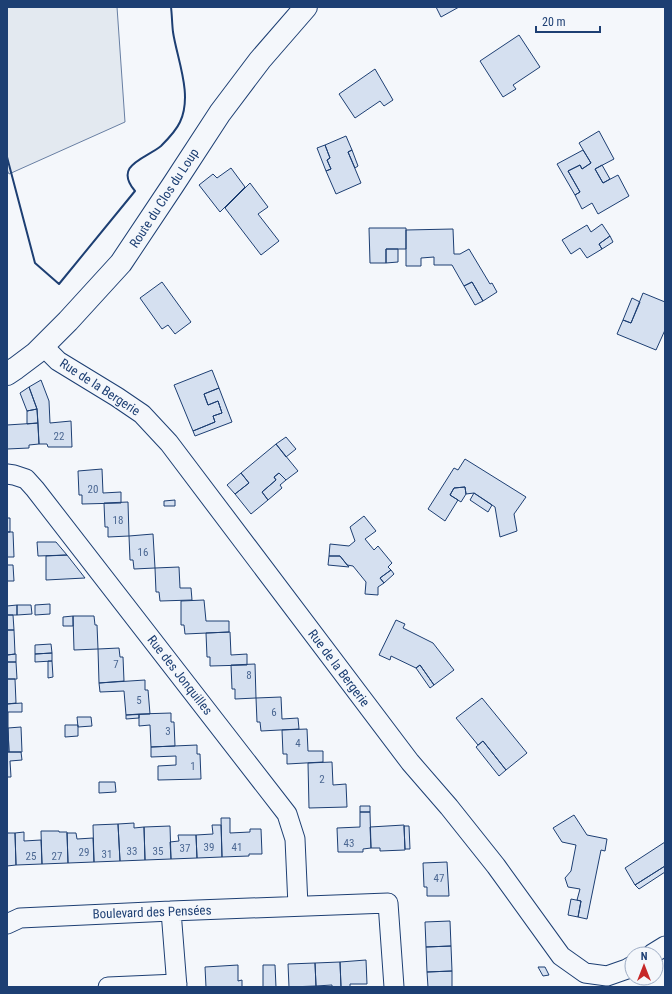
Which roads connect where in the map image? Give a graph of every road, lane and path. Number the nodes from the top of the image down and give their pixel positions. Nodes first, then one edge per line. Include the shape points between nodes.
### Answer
1 (306, 7) edge
2 (40, 350) junction
3 (7, 374) edge
4 (7, 474) edge
5 (298, 906) junction
6 (172, 911) junction
7 (7, 924) edge
8 (624, 970) edge
9 (177, 986) edge
10 (108, 987) edge
11 (394, 987) edge

1 - 2 street, Route du Clos du Loup via 260,60 220,113 121,263
2 - 3 street, Route du Clos du Loup
2 - 8 street, Rue de la Bergerie via 142,414 169,443 410,762 496,866 561,956 584,973 607,976
4 - 5 street, Rue des Jonquilles via 26,479 35,489 287,814 295,839
5 - 6 street, Boulevard des Pensées
5 - 11 street, Boulevard des Pensées via 388,903
6 - 7 street, Boulevard des Pensées via 20,918
6 - 9 street
9 - 10 street

